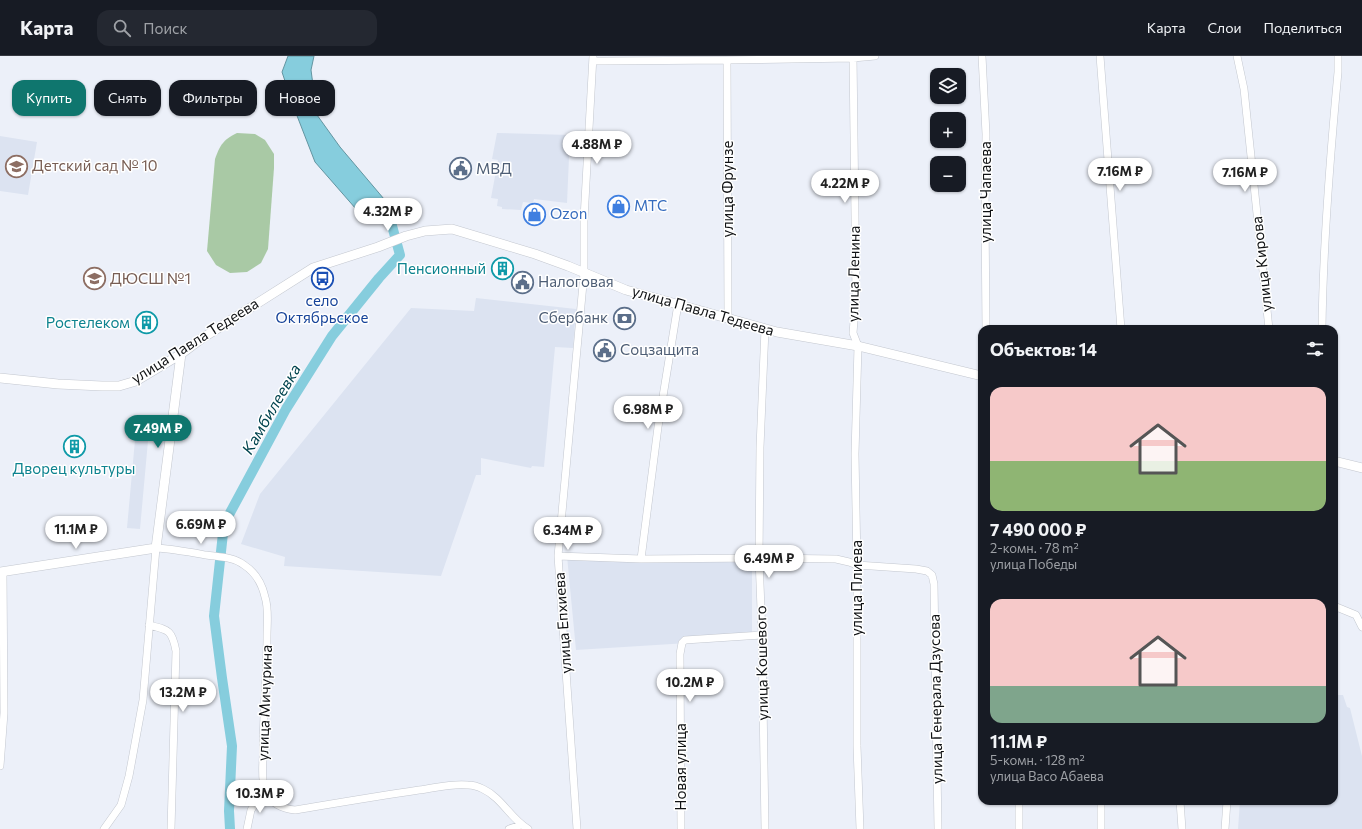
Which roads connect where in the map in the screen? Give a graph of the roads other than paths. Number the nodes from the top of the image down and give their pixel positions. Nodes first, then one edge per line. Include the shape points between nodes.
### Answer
1 (875, 56) edge
2 (982, 56) edge
3 (1100, 56) edge
4 (1237, 56) edge
5 (1338, 56) edge
6 (853, 57) edge
7 (593, 58) edge
8 (728, 60) junction
9 (584, 273) junction
10 (678, 304) junction
11 (728, 318) junction
12 (986, 325) edge
13 (1121, 325) edge
14 (1269, 325) edge
15 (1322, 325) edge
16 (765, 329) junction
17 (858, 346) junction
18 (180, 354) junction
19 (978, 375) edge
20 (0, 378) edge
21 (1338, 462) edge
22 (1362, 468) edge
23 (156, 548) junction
24 (558, 556) junction
25 (759, 558) junction
26 (641, 559) junction
27 (857, 565) junction
28 (2, 572) edge
29 (1338, 608) edge
30 (149, 625) junction
31 (1362, 627) edge
32 (762, 635) junction
33 (0, 766) edge
34 (267, 796) junction
35 (1019, 805) edge
36 (1101, 805) edge
37 (1180, 805) edge
38 (1227, 805) edge
39 (521, 825) junction
40 (104, 829) edge
41 (171, 829) edge
42 (247, 829) edge
43 (509, 829) edge
44 (528, 829) edge
45 (577, 829) edge
46 (681, 829) edge
47 (765, 829) edge
48 (860, 829) edge
49 (938, 829) edge
50 (1019, 829) edge
51 (1102, 829) edge
52 (1182, 829) edge
53 (1225, 829) edge

1 - 6 street
2 - 12 street, улица Чапаева via 986,134
3 - 13 street
4 - 14 street, улица Кирова via 1244,89
5 - 15 street via 1327,198
6 - 8 street
6 - 17 street, улица Ленина via 856,297 853,333
7 - 8 street via 605,62
7 - 9 street, улица Епхиева via 584,219
8 - 11 street, улица Фрунзе
9 - 10 main road, улица Павла Тедеева via 626,290
9 - 18 main road, улица Павла Тедеева via 535,254 452,230 426,231 313,268
9 - 24 street, улица Епхиева
10 - 11 main road, улица Павла Тедеева
10 - 26 street via 658,427
11 - 16 main road, улица Павла Тедеева
16 - 17 main road, улица Павла Тедеева
16 - 25 street, улица Кошевого
17 - 19 main road, улица Павла Тедеева
17 - 27 street, улица Плиева via 855,454
18 - 20 main road, улица Павла Тедеева via 136,381 119,386 58,384
18 - 23 main road
21 - 22 main road
23 - 28 main road
23 - 30 street
23 - 34 street, улица Мичурина via 230,559 245,565 262,586 267,610 262,779
24 - 26 street
24 - 45 street, улица Епхиева
25 - 26 street
25 - 27 street via 836,559
25 - 32 street, улица Кошевого
27 - 48 street, улица Плиева via 857,746
27 - 49 street, улица Генерала Дзусова via 916,569 932,575
28 - 33 street via 4,713
29 - 31 street via 1356,615
30 - 40 street via 142,700 129,776 120,805
30 - 41 street via 170,632 174,638 176,651
32 - 46 street, Новая улица via 682,642
32 - 47 street, улица Кошевого
34 - 39 street via 277,805 288,810 296,810 395,793 468,785 492,794
34 - 42 street via 258,800 251,810
35 - 50 street
36 - 51 street
37 - 52 street
38 - 53 street
39 - 43 street
39 - 44 street

